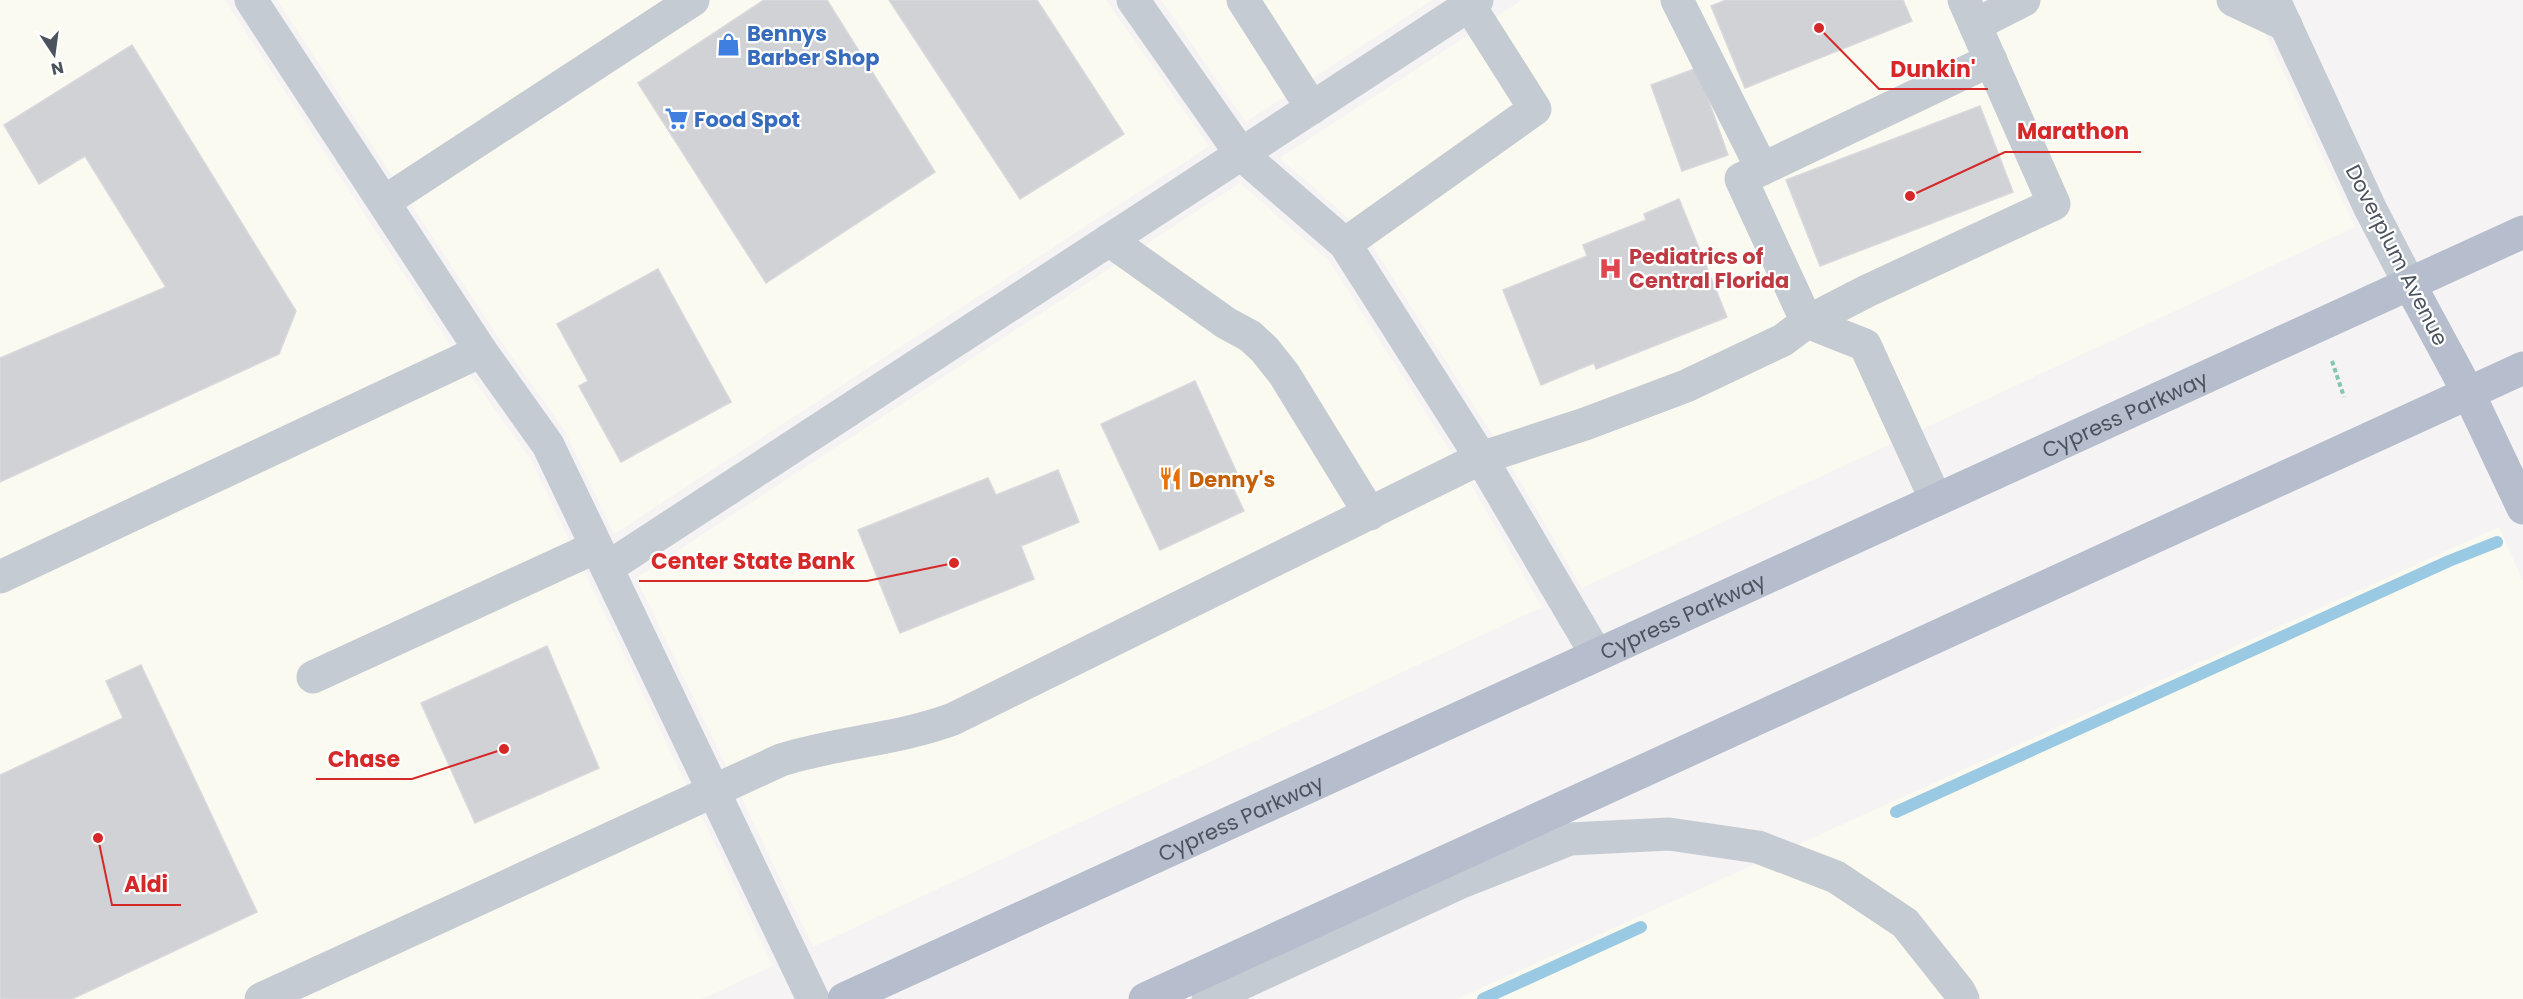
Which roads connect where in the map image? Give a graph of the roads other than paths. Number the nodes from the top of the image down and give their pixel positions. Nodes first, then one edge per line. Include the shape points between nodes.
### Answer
1 (251, 0) edge
2 (693, 0) edge
3 (1133, 0) edge
4 (1677, 0) edge
5 (2024, 0) edge
6 (2233, 0) edge
7 (1249, 2) edge
8 (1473, 3) edge
9 (1969, 13) edge
10 (2280, 13) edge
11 (1991, 60) junction
12 (1312, 108) junction
13 (1241, 154) junction
14 (1762, 169) junction
15 (384, 202) junction
16 (2523, 232) edge
17 (1109, 240) junction
18 (1345, 244) junction
19 (2410, 285) junction
20 (1807, 322) junction
21 (481, 351) junction
22 (2523, 368) edge
23 (2469, 394) junction
24 (1481, 458) junction
25 (1936, 500) junction
26 (2523, 508) edge
27 (1370, 514) junction
28 (601, 557) junction
29 (0, 577) edge
30 (1596, 654) junction
31 (313, 677) dead end
32 (713, 790) junction
33 (261, 999) edge
34 (813, 999) edge
35 (844, 999) edge
36 (1145, 999) edge
37 (1208, 999) edge
38 (1963, 999) edge

1 - 15 street
2 - 15 street
3 - 13 street
4 - 14 street
5 - 9 street
6 - 10 street
7 - 12 street
8 - 12 street
8 - 18 street via 1535,109
9 - 11 street
10 - 19 street, Doverplum Avenue
11 - 14 street
11 - 20 street via 2054,204
12 - 13 street
13 - 17 street
13 - 18 street
14 - 20 street via 1742,179
15 - 21 street
16 - 19 main road, Cypress Parkway
17 - 27 street via 1265,350 1284,374
17 - 28 street
18 - 24 street
19 - 23 main road, Doverplum Avenue
19 - 25 main road, Cypress Parkway
20 - 24 street via 1783,340 1686,386
20 - 25 street via 1865,345
21 - 28 street via 548,446
21 - 29 street
22 - 23 main road
23 - 26 main road, Doverplum Avenue
23 - 36 main road
24 - 27 street
24 - 30 street
25 - 30 main road, Cypress Parkway
27 - 32 street via 953,719 895,737 781,760
28 - 31 street
28 - 32 street
30 - 35 main road, Cypress Parkway
32 - 33 street
32 - 34 street
37 - 38 street via 1458,883 1570,839 1669,834 1758,847 1836,877 1905,923

